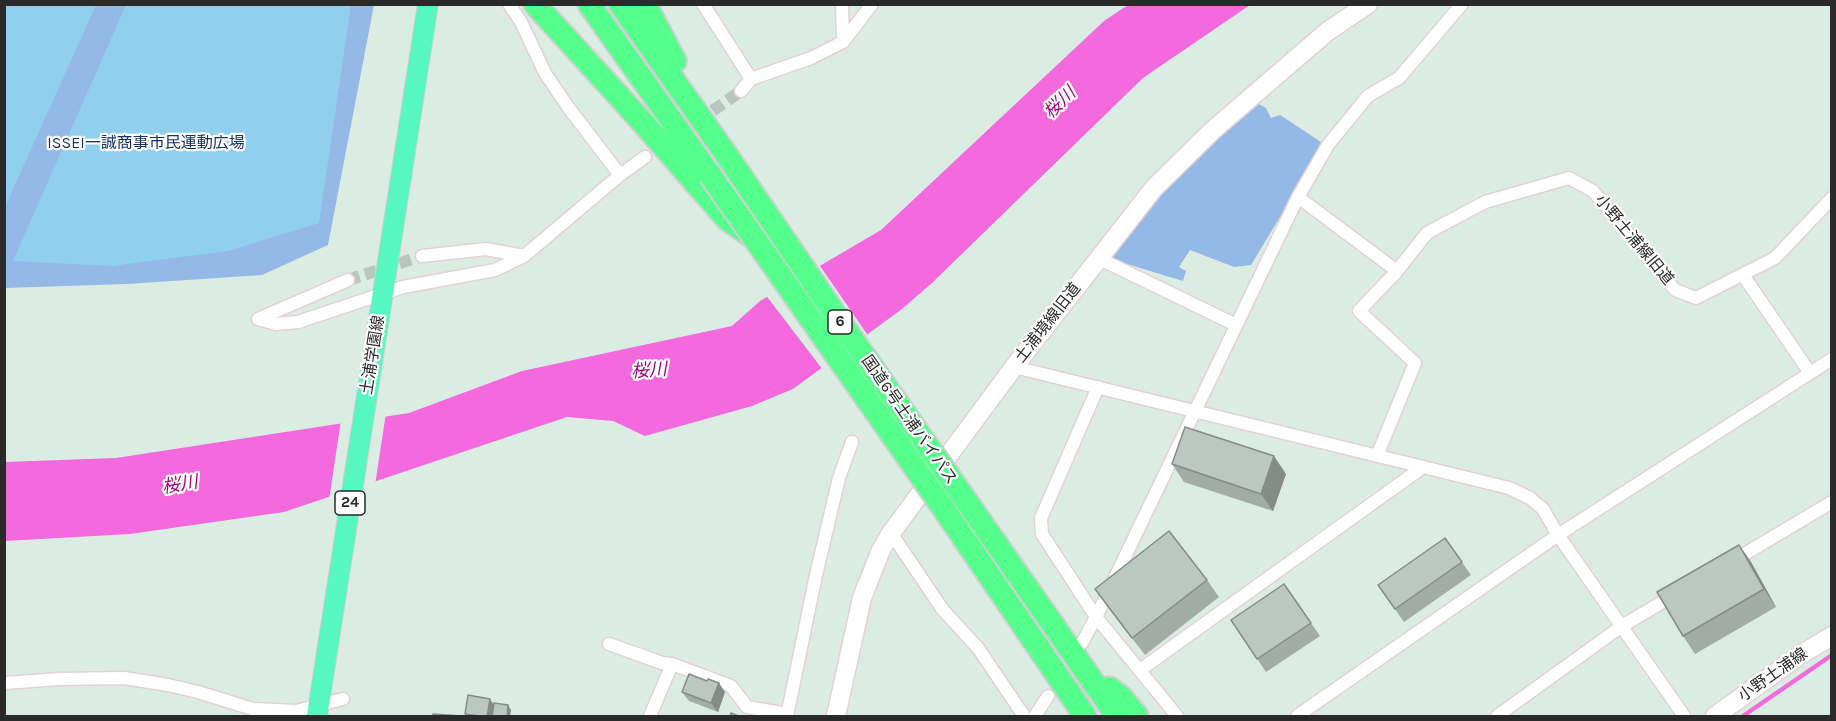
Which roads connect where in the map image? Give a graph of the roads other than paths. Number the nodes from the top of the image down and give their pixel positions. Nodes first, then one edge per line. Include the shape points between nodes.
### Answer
1 (428, 4) edge
2 (509, 4) edge
3 (535, 4) edge
4 (590, 4) edge
5 (620, 4) edge
6 (645, 4) edge
7 (703, 4) edge
8 (842, 4) edge
9 (872, 4) edge
10 (1368, 4) edge
11 (1462, 4) edge
12 (843, 42) junction
13 (751, 80) junction
14 (741, 91) tunnel mouth
15 (724, 151) junction
16 (645, 157) dead end
17 (620, 175) junction
18 (703, 179) junction
19 (1298, 197) junction
20 (1832, 198) edge
21 (422, 256) tunnel mouth
22 (524, 256) junction
23 (1098, 258) junction
24 (1397, 271) junction
25 (1743, 275) junction
26 (348, 280) tunnel mouth
27 (383, 295) junction
28 (1236, 325) junction
29 (1832, 359) edge
30 (1014, 367) junction
31 (1810, 372) junction
32 (1098, 387) junction
33 (1195, 412) junction
34 (852, 442) dead end
35 (1377, 456) junction
36 (1423, 467) junction
37 (1832, 502) edge
38 (891, 533) junction
39 (1558, 535) junction
40 (1722, 567) edge
41 (1682, 591) edge
42 (1096, 617) junction
43 (1622, 626) junction
44 (1832, 636) edge
45 (1082, 643) dead end
46 (609, 644) dead end
47 (672, 664) junction
48 (1083, 669) junction
49 (1140, 670) junction
50 (4, 683) edge
51 (1056, 692) junction
52 (343, 699) dead end
53 (318, 714) edge
54 (841, 714) edge
55 (787, 715) edge
56 (650, 717) edge
57 (1024, 717) edge
58 (1035, 717) edge
59 (1073, 717) edge
60 (1085, 717) edge
61 (1117, 717) edge
62 (1137, 717) edge
63 (1177, 717) edge
64 (1297, 717) edge
65 (1497, 717) edge
66 (1684, 717) edge
67 (1715, 717) edge

1 - 27 main road, 土浦学園線 / 24
2 - 17 street via 545,73
3 - 18 highway via 645,124
4 - 18 highway, 国道6号土浦バイパス / 6
5 - 15 highway, 国道6号土浦バイパス / 6
6 - 15 highway
7 - 13 street
8 - 12 street
9 - 12 street
10 - 23 street, 土浦境線旧道 via 1328,31 1213,130 1154,188
11 - 19 street via 1399,78 1368,96 1329,146
12 - 13 street
13 - 14 street
15 - 48 highway, 国道6号土浦バイパス / 6, bridge
16 - 17 street
17 - 22 street
18 - 51 highway, 国道6号土浦バイパス / 6, bridge via 753,237 937,499
19 - 24 street
19 - 28 street
20 - 25 street, 小野土浦線旧道 via 1775,258
21 - 22 street via 486,249
22 - 27 street via 495,270 403,287
23 - 28 street
23 - 30 street, 土浦境線旧道
24 - 25 street, 小野土浦線旧道 via 1427,233 1485,202 1569,178 1593,191 1675,290 1696,298
24 - 35 street, 小野土浦線旧道 via 1359,310 1415,363
25 - 31 street
26 - 27 street via 258,319 276,324 298,322
27 - 53 main road, 土浦学園線 / 24
28 - 33 street
29 - 31 street
30 - 32 street
30 - 38 street, 土浦境線旧道
31 - 39 street
32 - 33 street
32 - 42 street via 1041,518 1042,534
33 - 35 street
33 - 42 street
34 - 55 street via 839,478
35 - 36 street
36 - 39 street via 1509,488 1530,498 1543,509
36 - 49 street
37 - 40 street
38 - 54 street, 土浦境線旧道 via 862,598
38 - 57 street via 943,610 978,648
39 - 43 street
39 - 64 street
41 - 43 street
42 - 45 street
42 - 49 street
43 - 65 street
43 - 66 street
44 - 67 street, 小野土浦線
46 - 47 street
47 - 55 street via 731,686 747,707
47 - 56 street
48 - 61 highway, 国道6号土浦バイパス / 6
48 - 62 highway via 1120,696
49 - 63 street
50 - 53 street via 124,678 198,692 253,710
51 - 58 street
51 - 59 highway
51 - 60 highway, 国道6号土浦バイパス / 6
52 - 53 street

